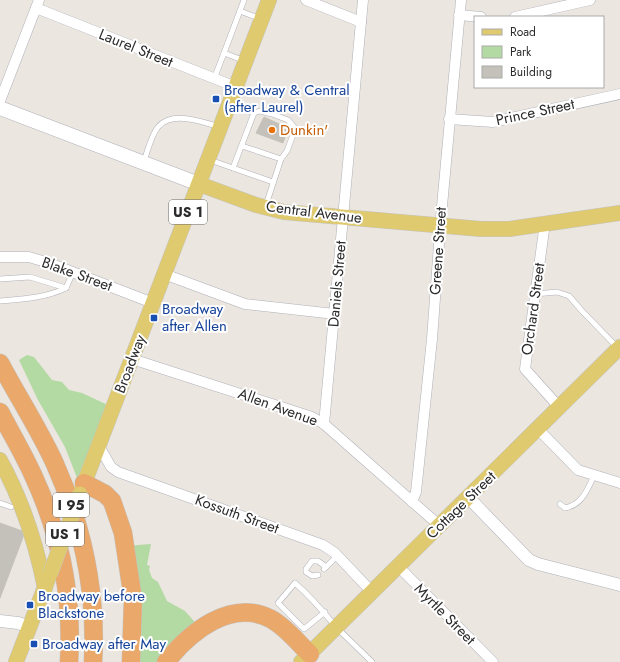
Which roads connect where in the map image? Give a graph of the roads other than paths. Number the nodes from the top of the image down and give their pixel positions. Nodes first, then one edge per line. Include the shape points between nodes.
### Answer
1 (244, 0) edge
2 (269, 0) edge
3 (306, 0) edge
4 (363, 0) edge
5 (461, 0) edge
6 (590, 0) edge
7 (37, 4) edge
8 (240, 11) junction
9 (459, 15) junction
10 (474, 16) edge
11 (519, 16) edge
12 (262, 19) junction
13 (361, 22) junction
14 (224, 53) junction
15 (246, 61) junction
16 (214, 79) junction
17 (236, 87) junction
18 (620, 94) edge
19 (0, 101) edge
20 (230, 104) junction
21 (0, 108) edge
22 (254, 113) junction
23 (449, 119) junction
24 (221, 127) junction
25 (242, 146) junction
26 (208, 159) junction
27 (281, 159) junction
28 (143, 163) junction
29 (233, 168) junction
30 (273, 182) junction
31 (198, 184) junction
32 (265, 208) junction
33 (620, 213) edge
34 (343, 217) junction
35 (545, 223) junction
36 (440, 226) junction
37 (0, 257) edge
38 (73, 272) junction
39 (164, 274) junction
40 (0, 279) edge
41 (66, 288) junction
42 (535, 294) junction
43 (0, 301) edge
44 (153, 303) junction
45 (335, 314) junction
46 (619, 348) edge
47 (132, 359) junction
48 (0, 363) edge
49 (559, 407) junction
50 (0, 412) edge
51 (324, 424) junction
52 (538, 429) junction
53 (99, 446) junction
54 (0, 460) edge
55 (594, 476) junction
56 (620, 483) edge
57 (82, 488) junction
58 (468, 497) junction
59 (412, 502) junction
60 (0, 503) edge
61 (560, 504) dead end
62 (10, 507) dead end
63 (440, 526) junction
64 (337, 556) junction
65 (398, 566) junction
66 (318, 575) dead end
67 (47, 581) junction
68 (620, 584) edge
69 (371, 591) junction
70 (324, 612) junction
71 (0, 621) edge
72 (30, 627) junction
73 (336, 627) junction
74 (305, 658) edge
75 (16, 662) edge
76 (69, 662) edge
77 (93, 662) edge
78 (131, 662) edge
79 (166, 662) edge
80 (372, 662) edge
81 (493, 662) edge

1 - 8 lane
2 - 12 main road, Broadway / US 1
3 - 13 street
4 - 13 street, Daniels Street
5 - 9 street, Greene Street
6 - 11 street
7 - 16 street, Laurel Street
7 - 19 street
8 - 12 lane
8 - 14 lane
9 - 10 street
9 - 23 street, Greene Street
12 - 15 main road, Broadway / US 1
13 - 34 street, Daniels Street
14 - 15 lane
14 - 16 lane
15 - 17 main road, Broadway / US 1
16 - 17 street, Laurel Street
17 - 20 main road, Broadway / US 1
18 - 23 street, Prince Street via 493,122
20 - 22 lane
20 - 24 main road, Broadway / US 1
21 - 28 main road, Central Avenue
22 - 25 lane
22 - 27 lane via 260,111 272,114 288,120 294,126 291,141
23 - 36 street, Greene Street
24 - 26 main road, Broadway / US 1
24 - 28 lane via 189,119 164,121 157,128
25 - 27 lane
25 - 29 lane
26 - 29 lane
26 - 31 main road, Broadway / US 1
27 - 30 lane
28 - 31 main road, Central Avenue
29 - 30 lane
30 - 32 lane
31 - 32 main road, Central Avenue
31 - 39 main road, Broadway / US 1
32 - 34 main road, Central Avenue
33 - 35 main road, Central Avenue
34 - 36 main road, Central Avenue
34 - 45 street, Daniels Street
35 - 36 main road, Central Avenue via 495,230
35 - 42 street, Orchard Street
36 - 59 street, Greene Street via 432,339 416,492
37 - 38 street, Blake Street via 29,257
38 - 41 lane
38 - 44 street, Blake Street
39 - 44 main road, Broadway / US 1
39 - 45 street via 245,304
40 - 41 lane via 30,277
41 - 43 lane via 35,298
42 - 46 lane via 557,292 569,296
42 - 49 street, Orchard Street via 525,369
44 - 47 main road, Broadway / US 1
45 - 51 street, Daniels Street
46 - 49 main road, Cottage Street
47 - 51 street, Allen Avenue via 312,417
47 - 53 main road, Broadway / US 1
48 - 77 highway, I 95 via 55,464 78,527 92,596
49 - 52 main road, Cottage Street
50 - 76 highway, I 95 via 33,475 56,537 64,569 68,602
51 - 59 street, Allen Avenue
52 - 55 street via 578,470
52 - 58 main road, Cottage Street
53 - 57 main road, Broadway / US 1
53 - 64 street, Kossuth Street via 111,467 118,472 323,545
54 - 67 main road via 27,521
55 - 56 street
55 - 61 lane via 584,496 574,507 565,508
57 - 67 main road, Broadway / US 1, bridge
57 - 78 highway via 105,494 112,501 123,532 133,599
58 - 63 main road, Cottage Street
58 - 68 street via 529,560
59 - 63 street, Allen Avenue
60 - 62 lane
63 - 65 main road, Cottage Street
64 - 66 lane via 325,568 318,561 312,561 306,572 312,576
64 - 69 street, Kossuth Street
65 - 69 main road, Cottage Street
65 - 81 street, Myrtle Street
67 - 72 main road, Broadway / US 1
69 - 73 main road, Cottage Street
70 - 70 lane via 295,583 278,603 304,629
70 - 73 lane
71 - 72 street
72 - 75 main road, Broadway / US 1
73 - 74 main road, Cottage Street
73 - 80 lane
74 - 79 highway via 280,625 272,619 255,613 239,612 221,617 201,629 180,646

